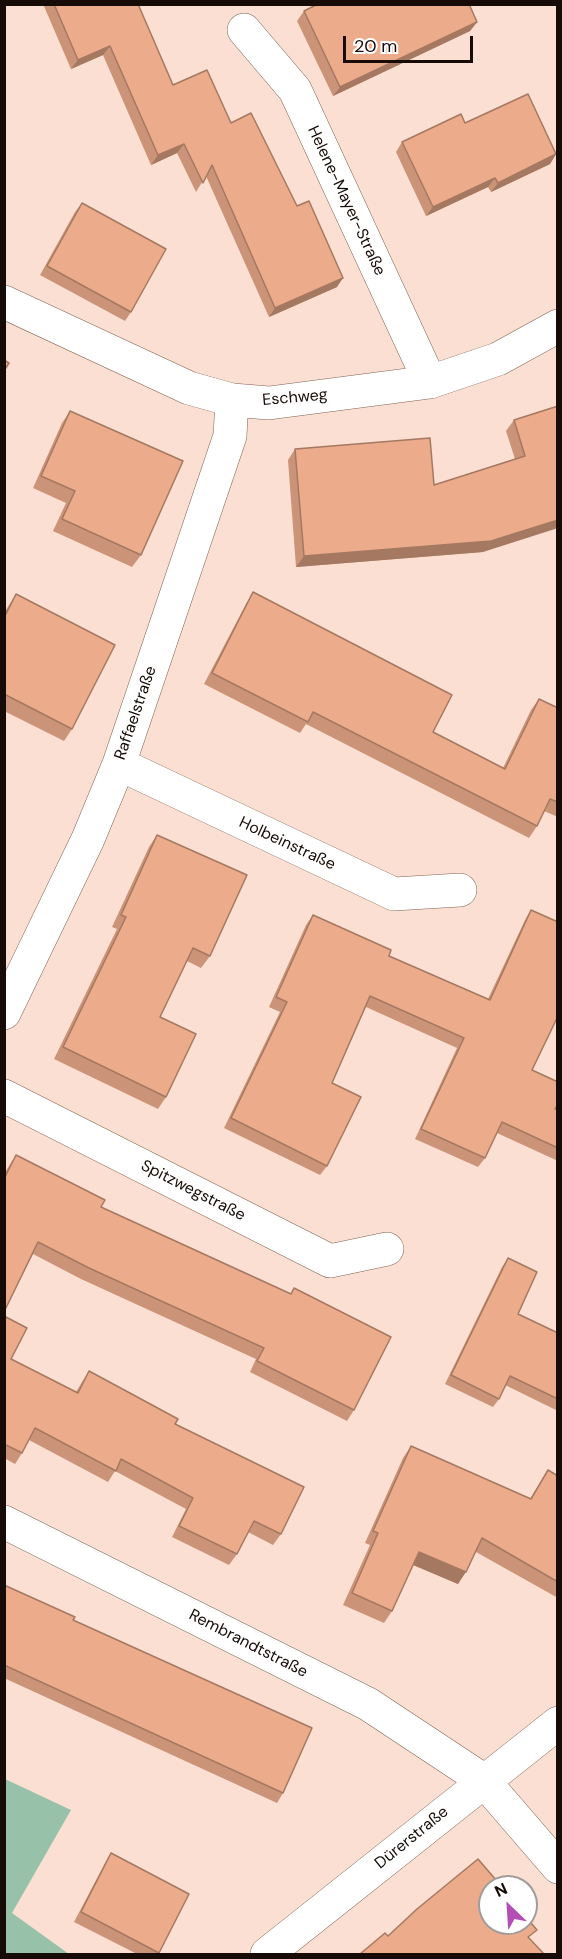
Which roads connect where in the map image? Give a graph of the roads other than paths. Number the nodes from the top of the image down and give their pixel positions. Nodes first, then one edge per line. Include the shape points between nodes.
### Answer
1 (244, 30) dead end
2 (4, 302) edge
3 (558, 326) edge
4 (430, 382) junction
5 (232, 400) junction
6 (119, 764) junction
7 (460, 890) dead end
8 (4, 1013) edge
9 (4, 1096) edge
10 (387, 1249) dead end
11 (4, 1522) edge
12 (558, 1723) edge
13 (483, 1780) junction
14 (558, 1867) edge
15 (267, 1954) edge

1 - 4 street, Helene-Mayer-Straße via 295,90
2 - 5 street, Eschweg via 189,388
3 - 4 street, Eschweg via 498,359
4 - 5 street, Eschweg via 269,403
5 - 6 street, Raffaelstraße via 230,436
6 - 7 street, Holbeinstraße via 394,894
6 - 8 street, Raffaelstraße via 88,839
9 - 10 street, Spitzwegstraße via 330,1261
11 - 13 street, Rembrandtstraße via 368,1704
12 - 13 street, Dürerstraße
13 - 14 street, Rembrandtstraße
13 - 15 street, Dürerstraße

